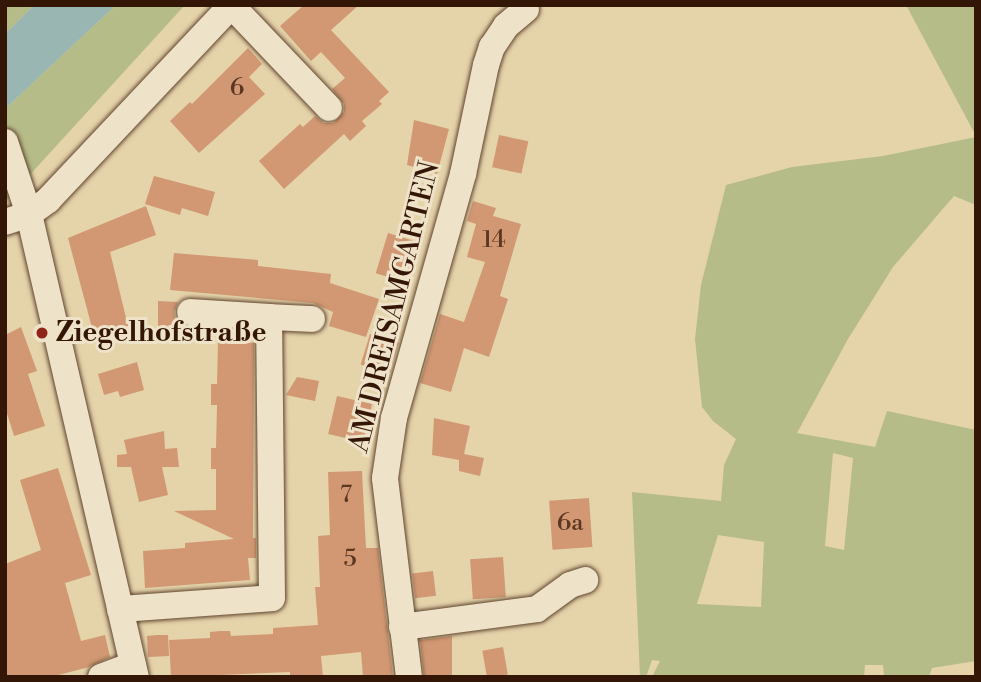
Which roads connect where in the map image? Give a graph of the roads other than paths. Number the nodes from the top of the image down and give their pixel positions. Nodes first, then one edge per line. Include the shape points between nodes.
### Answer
1 (231, 5) edge
2 (526, 9) dead end
3 (329, 108) dead end
4 (9, 155) edge
5 (17, 218) edge
6 (190, 312) dead end
7 (269, 317) junction
8 (312, 319) dead end
9 (585, 580) dead end
10 (120, 609) junction
11 (402, 627) junction
12 (135, 671) edge
13 (101, 677) edge
14 (409, 677) edge

1 - 3 street
1 - 5 street via 73,177
2 - 11 street, AM DREISAMGARTEN via 506,26 486,65 463,174 394,418 384,478
4 - 5 street
5 - 10 street
6 - 7 street
7 - 8 street
7 - 10 street via 272,598
9 - 11 street via 537,609
10 - 12 street
11 - 14 street, AM DREISAMGARTEN
12 - 13 street

